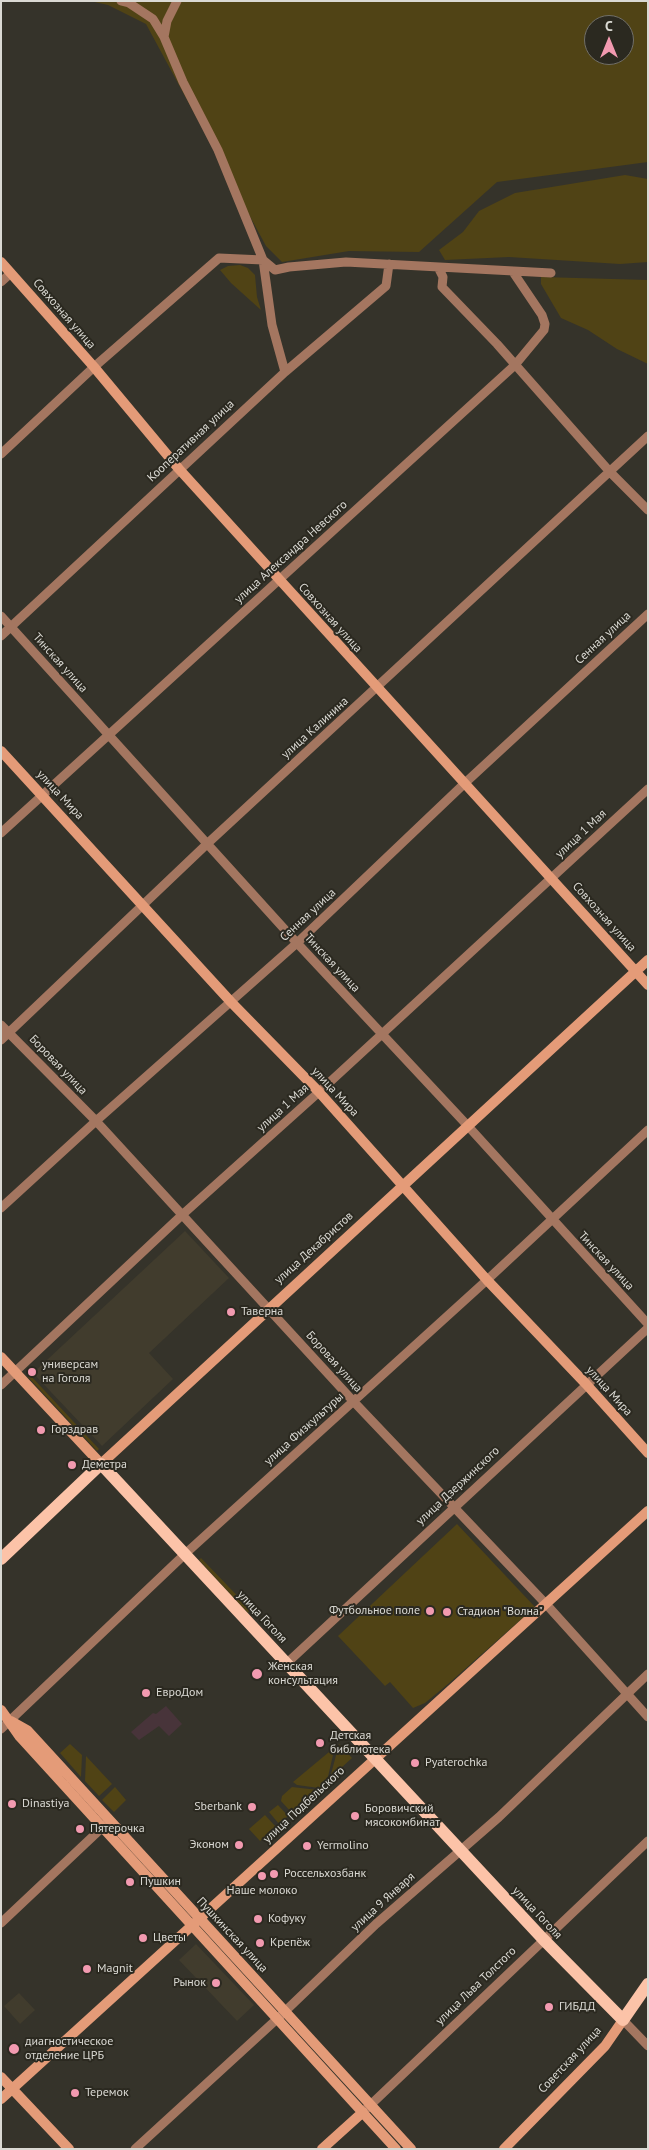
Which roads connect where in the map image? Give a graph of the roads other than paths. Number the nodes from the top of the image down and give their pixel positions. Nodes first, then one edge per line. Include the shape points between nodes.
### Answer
1 (121, 1) edge
2 (177, 1) edge
3 (153, 19) junction
4 (167, 21) junction
5 (164, 37) junction
6 (263, 260) junction
7 (1, 262) edge
8 (389, 264) junction
9 (438, 267) junction
10 (275, 270) junction
11 (513, 272) junction
12 (11, 273) junction
13 (551, 273) dead end
14 (266, 278) junction
15 (1, 282) edge
16 (515, 365) junction
17 (94, 367) junction
18 (285, 372) junction
19 (648, 436) edge
20 (1, 454) edge
21 (179, 469) junction
22 (610, 472) junction
23 (648, 510) edge
24 (279, 579) junction
25 (648, 614) edge
26 (1, 616) edge
27 (11, 627) junction
28 (1, 636) edge
29 (377, 688) junction
30 (108, 736) junction
31 (1, 751) edge
32 (466, 783) junction
33 (648, 789) edge
34 (43, 795) junction
35 (1, 834) edge
36 (208, 843) junction
37 (552, 878) junction
38 (143, 906) junction
39 (297, 943) junction
40 (648, 960) edge
41 (635, 971) junction
42 (648, 985) edge
43 (231, 1002) junction
44 (1, 1025) edge
45 (9, 1033) junction
46 (381, 1035) junction
47 (1, 1040) edge
48 (319, 1092) junction
49 (96, 1121) junction
50 (467, 1125) junction
51 (648, 1130) edge
52 (403, 1185) junction
53 (1, 1208) edge
54 (182, 1216) junction
55 (552, 1220) junction
56 (487, 1280) junction
57 (269, 1308) junction
58 (648, 1326) edge
59 (1, 1358) edge
60 (15, 1372) junction
61 (586, 1384) junction
62 (1, 1385) edge
63 (354, 1402) junction
64 (648, 1453) edge
65 (101, 1464) junction
66 (454, 1507) junction
67 (648, 1511) edge
68 (185, 1554) junction
69 (1, 1559) edge
70 (546, 1604) junction
71 (286, 1663) junction
72 (648, 1674) edge
73 (626, 1694) junction
74 (1, 1710) edge
75 (648, 1716) edge
76 (10, 1721) junction
77 (1, 1729) edge
78 (375, 1758) junction
79 (106, 1824) junction
80 (648, 1841) edge
81 (460, 1850) junction
82 (195, 1922) junction
83 (1, 1923) edge
84 (543, 1939) junction
85 (648, 1984) edge
86 (281, 2015) junction
87 (623, 2020) junction
88 (648, 2046) edge
89 (1, 2077) edge
90 (13, 2089) junction
91 (1, 2100) edge
92 (366, 2108) junction
93 (69, 2149) edge
94 (135, 2149) edge
95 (322, 2149) edge
96 (396, 2149) edge
97 (410, 2149) edge
98 (504, 2149) edge

1 - 3 street
2 - 4 street
3 - 4 street
3 - 5 street
4 - 5 street
5 - 6 street via 218,150
6 - 10 street
6 - 14 street
6 - 17 street via 219,258
7 - 12 main road, Совхозная улица
8 - 9 street
8 - 10 street via 346,262
8 - 18 street, Кооперативная улица via 386,286
9 - 11 street
9 - 16 street via 443,277 442,288
10 - 14 street
11 - 13 street
11 - 16 street, улица Александра Невского via 545,324 544,330
12 - 15 street
12 - 17 main road, Совхозная улица
14 - 18 street via 272,325
16 - 22 street
16 - 24 street, улица Александра Невского
17 - 20 street
17 - 21 main road, Совхозная улица
18 - 21 street, Кооперативная улица
19 - 22 street, улица Калинина
21 - 24 main road, Совхозная улица
21 - 27 street, Кооперативная улица
22 - 23 street
22 - 29 street, улица Калинина
24 - 29 main road, Совхозная улица
24 - 30 street, улица Александра Невского
25 - 32 street, Сенная улица
26 - 27 street, Тинская улица
27 - 28 street, Кооперативная улица
27 - 30 street, Тинская улица
29 - 32 main road, Совхозная улица
29 - 36 street, улица Калинина
30 - 34 street, улица Александра Невского
30 - 36 street, Тинская улица
31 - 34 main road, улица Мира
32 - 37 main road, Совхозная улица
32 - 39 street, Сенная улица
33 - 37 street, улица 1 Мая
34 - 35 street, улица Александра Невского
34 - 38 main road, улица Мира
36 - 38 street, улица Калинина
36 - 39 street, Тинская улица
37 - 41 main road, Совхозная улица
37 - 46 street, улица 1 Мая
38 - 43 main road, улица Мира
38 - 45 street, улица Калинина
39 - 43 street, Сенная улица
39 - 46 street, Тинская улица
40 - 41 main road, улица Декабристов
41 - 42 main road, Совхозная улица
41 - 50 main road, улица Декабристов
43 - 48 main road, улица Мира
43 - 49 street, Сенная улица
44 - 45 street, Боровая улица
45 - 47 street, улица Калинина
45 - 49 street, Боровая улица
46 - 48 street, улица 1 Мая
46 - 50 street, Тинская улица
48 - 52 main road, улица Мира
48 - 54 street, улица 1 Мая
49 - 53 street, Сенная улица
49 - 54 street, Боровая улица
50 - 52 main road, улица Декабристов
50 - 55 street, Тинская улица
51 - 55 street, улица Физкультуры
52 - 56 main road, улица Мира
52 - 57 main road, улица Декабристов
54 - 57 street, Боровая улица
54 - 60 street, улица 1 Мая
55 - 56 street, улица Физкультуры
55 - 58 street, Тинская улица
56 - 61 main road, улица Мира
56 - 63 street, улица Физкультуры
57 - 63 street, Боровая улица
57 - 65 main road, улица Декабристов
58 - 61 street, улица Дзержинского
59 - 60 main road, улица Гоголя
60 - 62 street, улица 1 Мая
60 - 65 main road, улица Гоголя
61 - 64 main road, улица Мира
61 - 66 street, улица Дзержинского
63 - 66 street, Боровая улица
63 - 68 street, улица Физкультуры
65 - 68 main road, улица Гоголя
65 - 69 main road, улица Декабристов
66 - 70 street, Боровая улица
66 - 71 street, улица Дзержинского
67 - 70 main road, улица Подбельского
68 - 71 main road, улица Гоголя
68 - 76 street, улица Физкультуры
70 - 73 street, Боровая улица
70 - 78 main road, улица Подбельского
71 - 78 main road, улица Гоголя
72 - 73 street, улица 9 Января
73 - 75 street, Боровая улица
73 - 81 street, улица 9 Января via 499,1817
74 - 76 main road, Пушкинская улица
76 - 77 street, улица Физкультуры
76 - 79 main road, Пушкинская улица via 27,1730
78 - 81 main road, улица Гоголя
78 - 82 main road, улица Подбельского
79 - 82 main road, Пушкинская улица
79 - 83 street
80 - 84 street, улица Льва Толстого
81 - 84 main road, улица Гоголя
81 - 86 street, улица 9 Января via 376,1924
82 - 86 main road, Пушкинская улица
82 - 90 main road, улица Подбельского
84 - 87 main road, улица Гоголя
84 - 92 street, улица Льва Толстого
85 - 87 main road, Советская улица
86 - 92 main road, Пушкинская улица
86 - 94 street, улица 9 Января
87 - 88 street, улица Гоголя
87 - 98 main road, Советская улица via 605,2046
89 - 90 main road
90 - 91 main road, улица Подбельского
90 - 93 main road
92 - 95 main road, улица Льва Толстого
92 - 96 main road, Пушкинская улица
92 - 97 main road, Пушкинская улица

